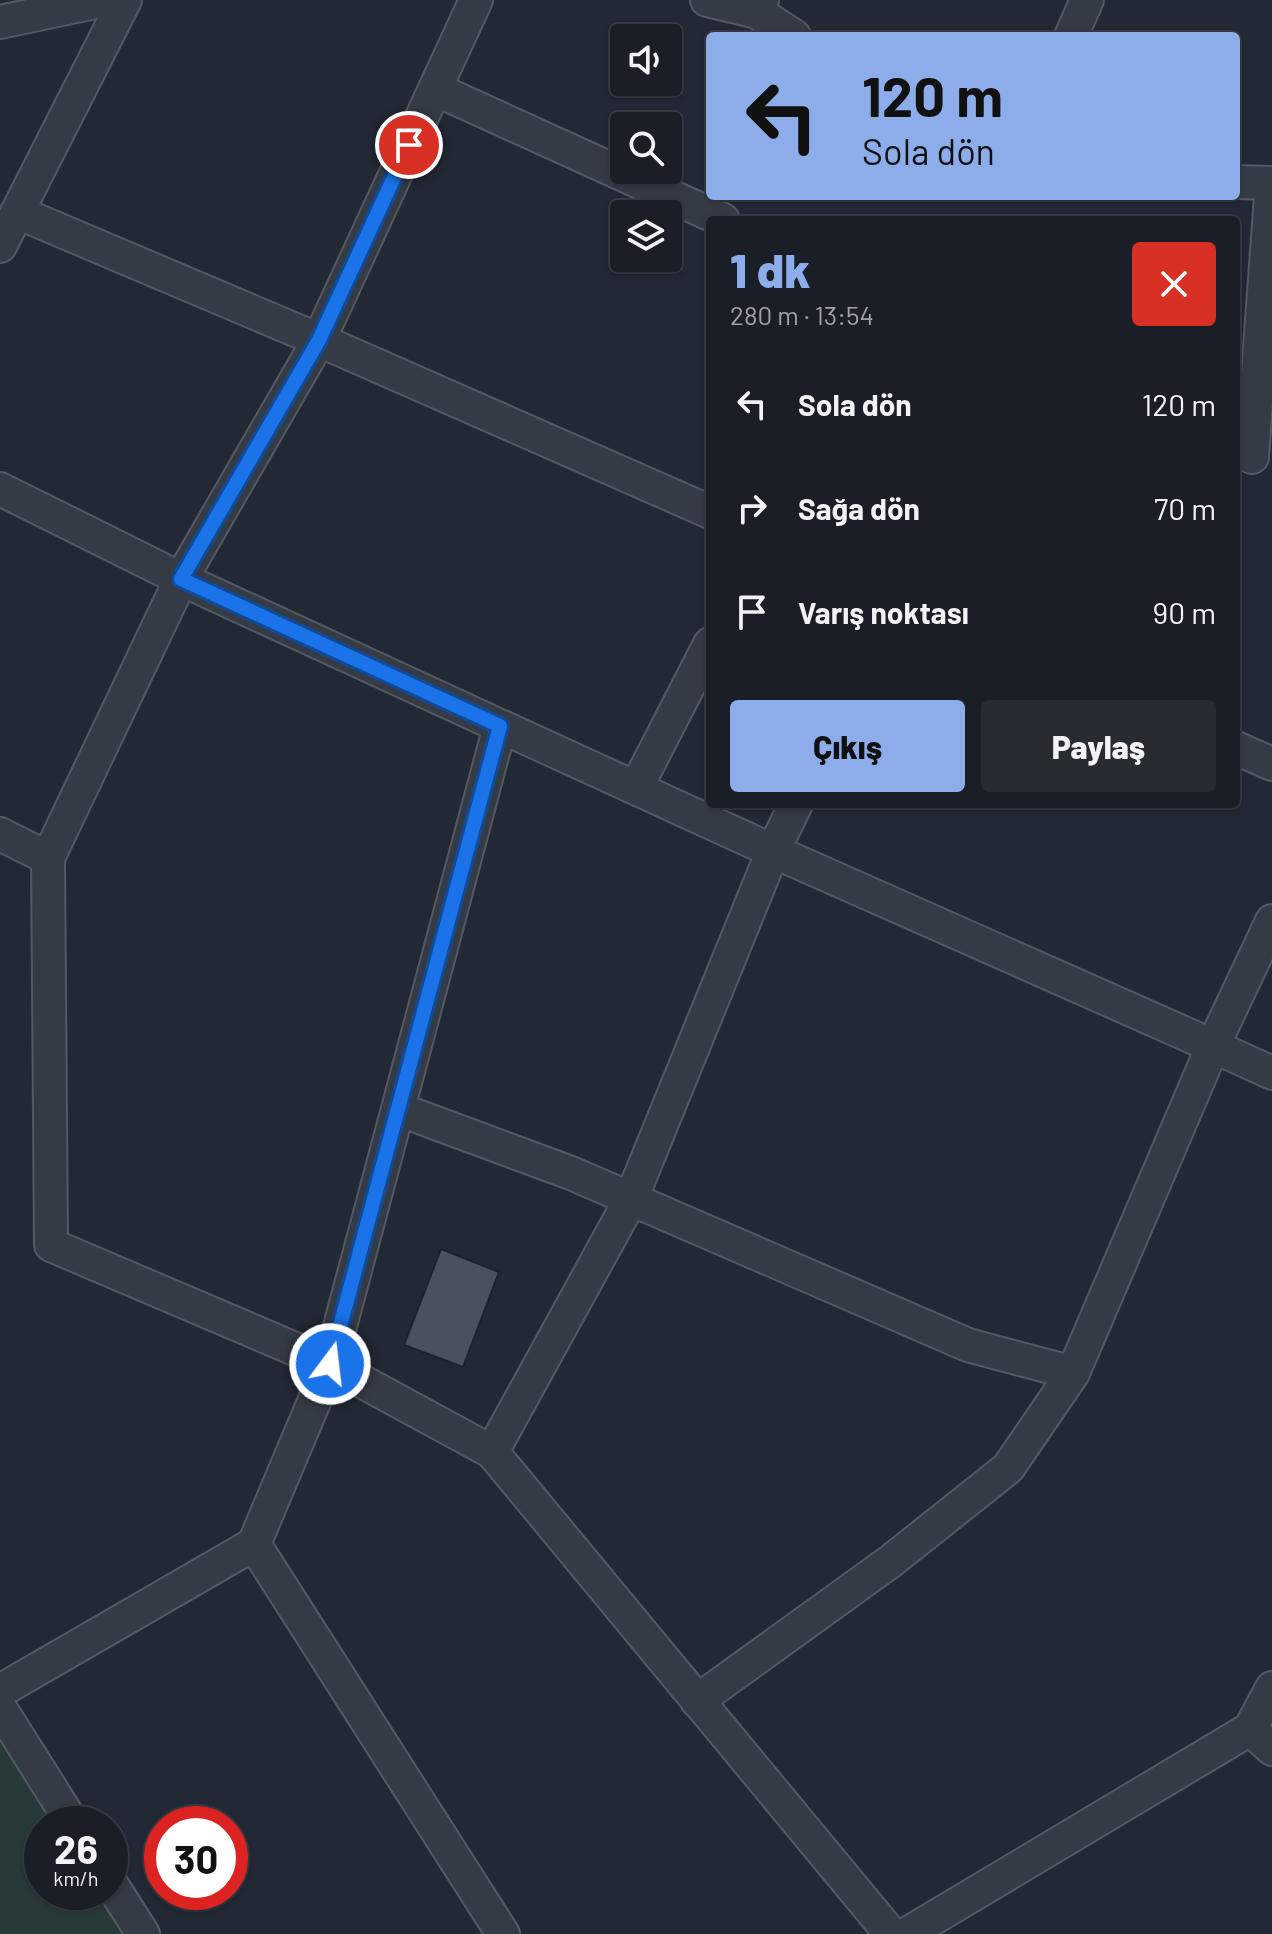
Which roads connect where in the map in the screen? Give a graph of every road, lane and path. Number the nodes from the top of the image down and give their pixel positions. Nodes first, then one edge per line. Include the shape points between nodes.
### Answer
1 (105, 0) edge
2 (125, 0) edge
3 (476, 0) edge
4 (707, 0) edge
5 (1087, 0) edge
6 (759, 6) edge
7 (0, 22) edge
8 (789, 32) edge
9 (1073, 32) edge
10 (435, 89) junction
11 (1240, 182) edge
12 (1272, 183) edge
13 (17, 212) junction
14 (714, 216) edge
15 (0, 246) edge
16 (319, 340) junction
17 (1253, 457) edge
18 (0, 489) edge
19 (706, 510) edge
20 (181, 579) junction
21 (706, 652) edge
22 (500, 726) junction
23 (1240, 750) edge
24 (1272, 764) edge
25 (636, 788) junction
26 (794, 808) edge
27 (0, 834) edge
28 (773, 851) junction
29 (48, 858) junction
30 (1272, 921) edge
31 (1213, 1046) junction
32 (1272, 1073) edge
33 (398, 1109) junction
34 (631, 1199) junction
35 (330, 1364) junction
36 (1073, 1373) junction
37 (492, 1452) junction
38 (254, 1544) junction
39 (1272, 1688) edge
40 (0, 1691) edge
41 (697, 1701) junction
42 (0, 1708) edge
43 (1261, 1739) edge
44 (62, 1806) edge
45 (128, 1910) edge
46 (143, 1934) edge
47 (503, 1934) edge
48 (891, 1934) edge
49 (907, 1934) edge

1 - 7 street
2 - 13 street
3 - 10 street
4 - 6 street
5 - 9 street
6 - 8 street
10 - 14 street
10 - 16 street
11 - 12 street
12 - 17 street
13 - 15 street
13 - 16 street
16 - 19 street
16 - 20 street
18 - 20 street
20 - 22 street
20 - 29 street
21 - 25 street
22 - 25 street
22 - 33 street
23 - 24 street
25 - 28 street
26 - 28 street
27 - 29 street
28 - 31 street
28 - 34 street
29 - 35 street via 51,1245
30 - 31 street
31 - 32 street
31 - 36 street
33 - 34 street
33 - 35 street
34 - 36 street via 968,1345
34 - 37 street
35 - 37 street
35 - 38 street
36 - 41 street via 1008,1468 891,1561
37 - 41 street
38 - 40 street
38 - 47 street
39 - 43 street
41 - 48 street
42 - 44 street
43 - 49 street
45 - 46 street

